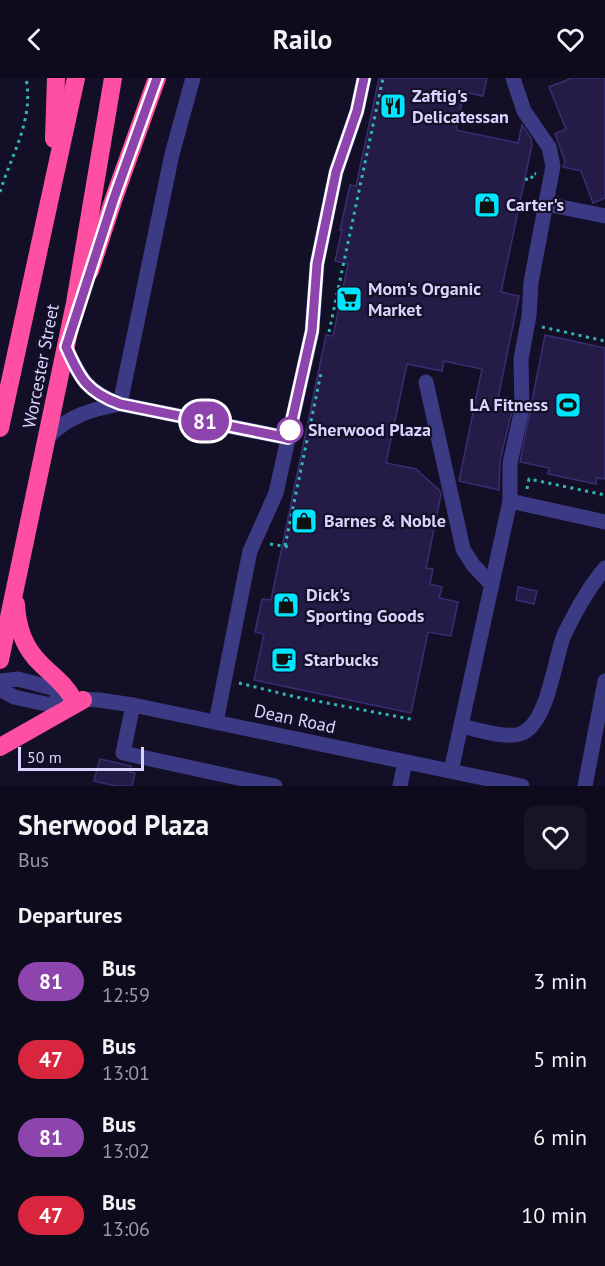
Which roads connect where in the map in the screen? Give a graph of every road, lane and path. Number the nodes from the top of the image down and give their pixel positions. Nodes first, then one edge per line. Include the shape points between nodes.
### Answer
1 (26, 78) edge
2 (56, 78) edge
3 (76, 78) edge
4 (113, 78) edge
5 (150, 78) edge
6 (157, 78) edge
7 (193, 78) edge
8 (364, 78) edge
9 (383, 78) edge
10 (513, 78) edge
11 (133, 146) junction
12 (0, 192) edge
13 (546, 204) junction
14 (605, 216) edge
15 (39, 246) junction
16 (540, 327) dead end
17 (605, 341) edge
18 (327, 342) dead end
19 (66, 347) junction
20 (322, 365) dead end
21 (426, 382) dead end
22 (120, 404) junction
23 (0, 428) edge
24 (48, 437) junction
25 (288, 438) junction
26 (526, 494) dead end
27 (605, 495) edge
28 (510, 501) junction
29 (605, 522) edge
30 (285, 546) dead end
31 (605, 568) edge
32 (492, 585) junction
33 (15, 588) junction
34 (0, 660) edge
35 (0, 681) edge
36 (605, 681) edge
37 (235, 682) dead end
38 (0, 689) edge
39 (72, 699) junction
40 (133, 705) junction
41 (415, 720) dead end
42 (216, 722) junction
43 (461, 726) junction
44 (0, 747) edge
45 (405, 762) junction
46 (451, 771) junction
47 (275, 786) edge
48 (400, 786) edge
49 (522, 786) edge
50 (585, 786) edge

1 - 12 path via 27,118
2 - 15 highway via 52,158
3 - 15 highway, Worcester Street
4 - 19 highway, Worcester Street
5 - 11 highway
6 - 11 highway
7 - 22 street via 172,154
8 - 25 street via 334,180 317,264 312,331
9 - 18 path
10 - 13 street via 524,111 552,157
11 - 19 highway
13 - 14 street
13 - 28 street via 520,366 522,410 510,463
15 - 23 highway, Worcester Street
16 - 17 path
19 - 22 street via 87,387
19 - 24 highway, Worcester Street
20 - 30 path
21 - 32 street via 463,549
22 - 24 street via 80,414
22 - 25 street
24 - 33 highway, Worcester Street
25 - 42 street via 276,493 250,551
26 - 27 path via 529,479
28 - 29 street
28 - 32 street
31 - 43 street via 569,625 532,726 513,736
32 - 43 street
33 - 34 highway, Worcester Street
33 - 39 highway via 17,620 26,645 67,688
35 - 39 street, Dean Road via 18,679 56,689
36 - 50 street
37 - 41 path
38 - 39 street, Dean Road via 10,696 43,704
39 - 40 street, Dean Road
39 - 44 highway
40 - 42 street, Dean Road
40 - 47 street via 123,753
42 - 45 street, Dean Road
43 - 46 street
45 - 46 street, Dean Road
45 - 48 street
46 - 49 street, Dean Road

